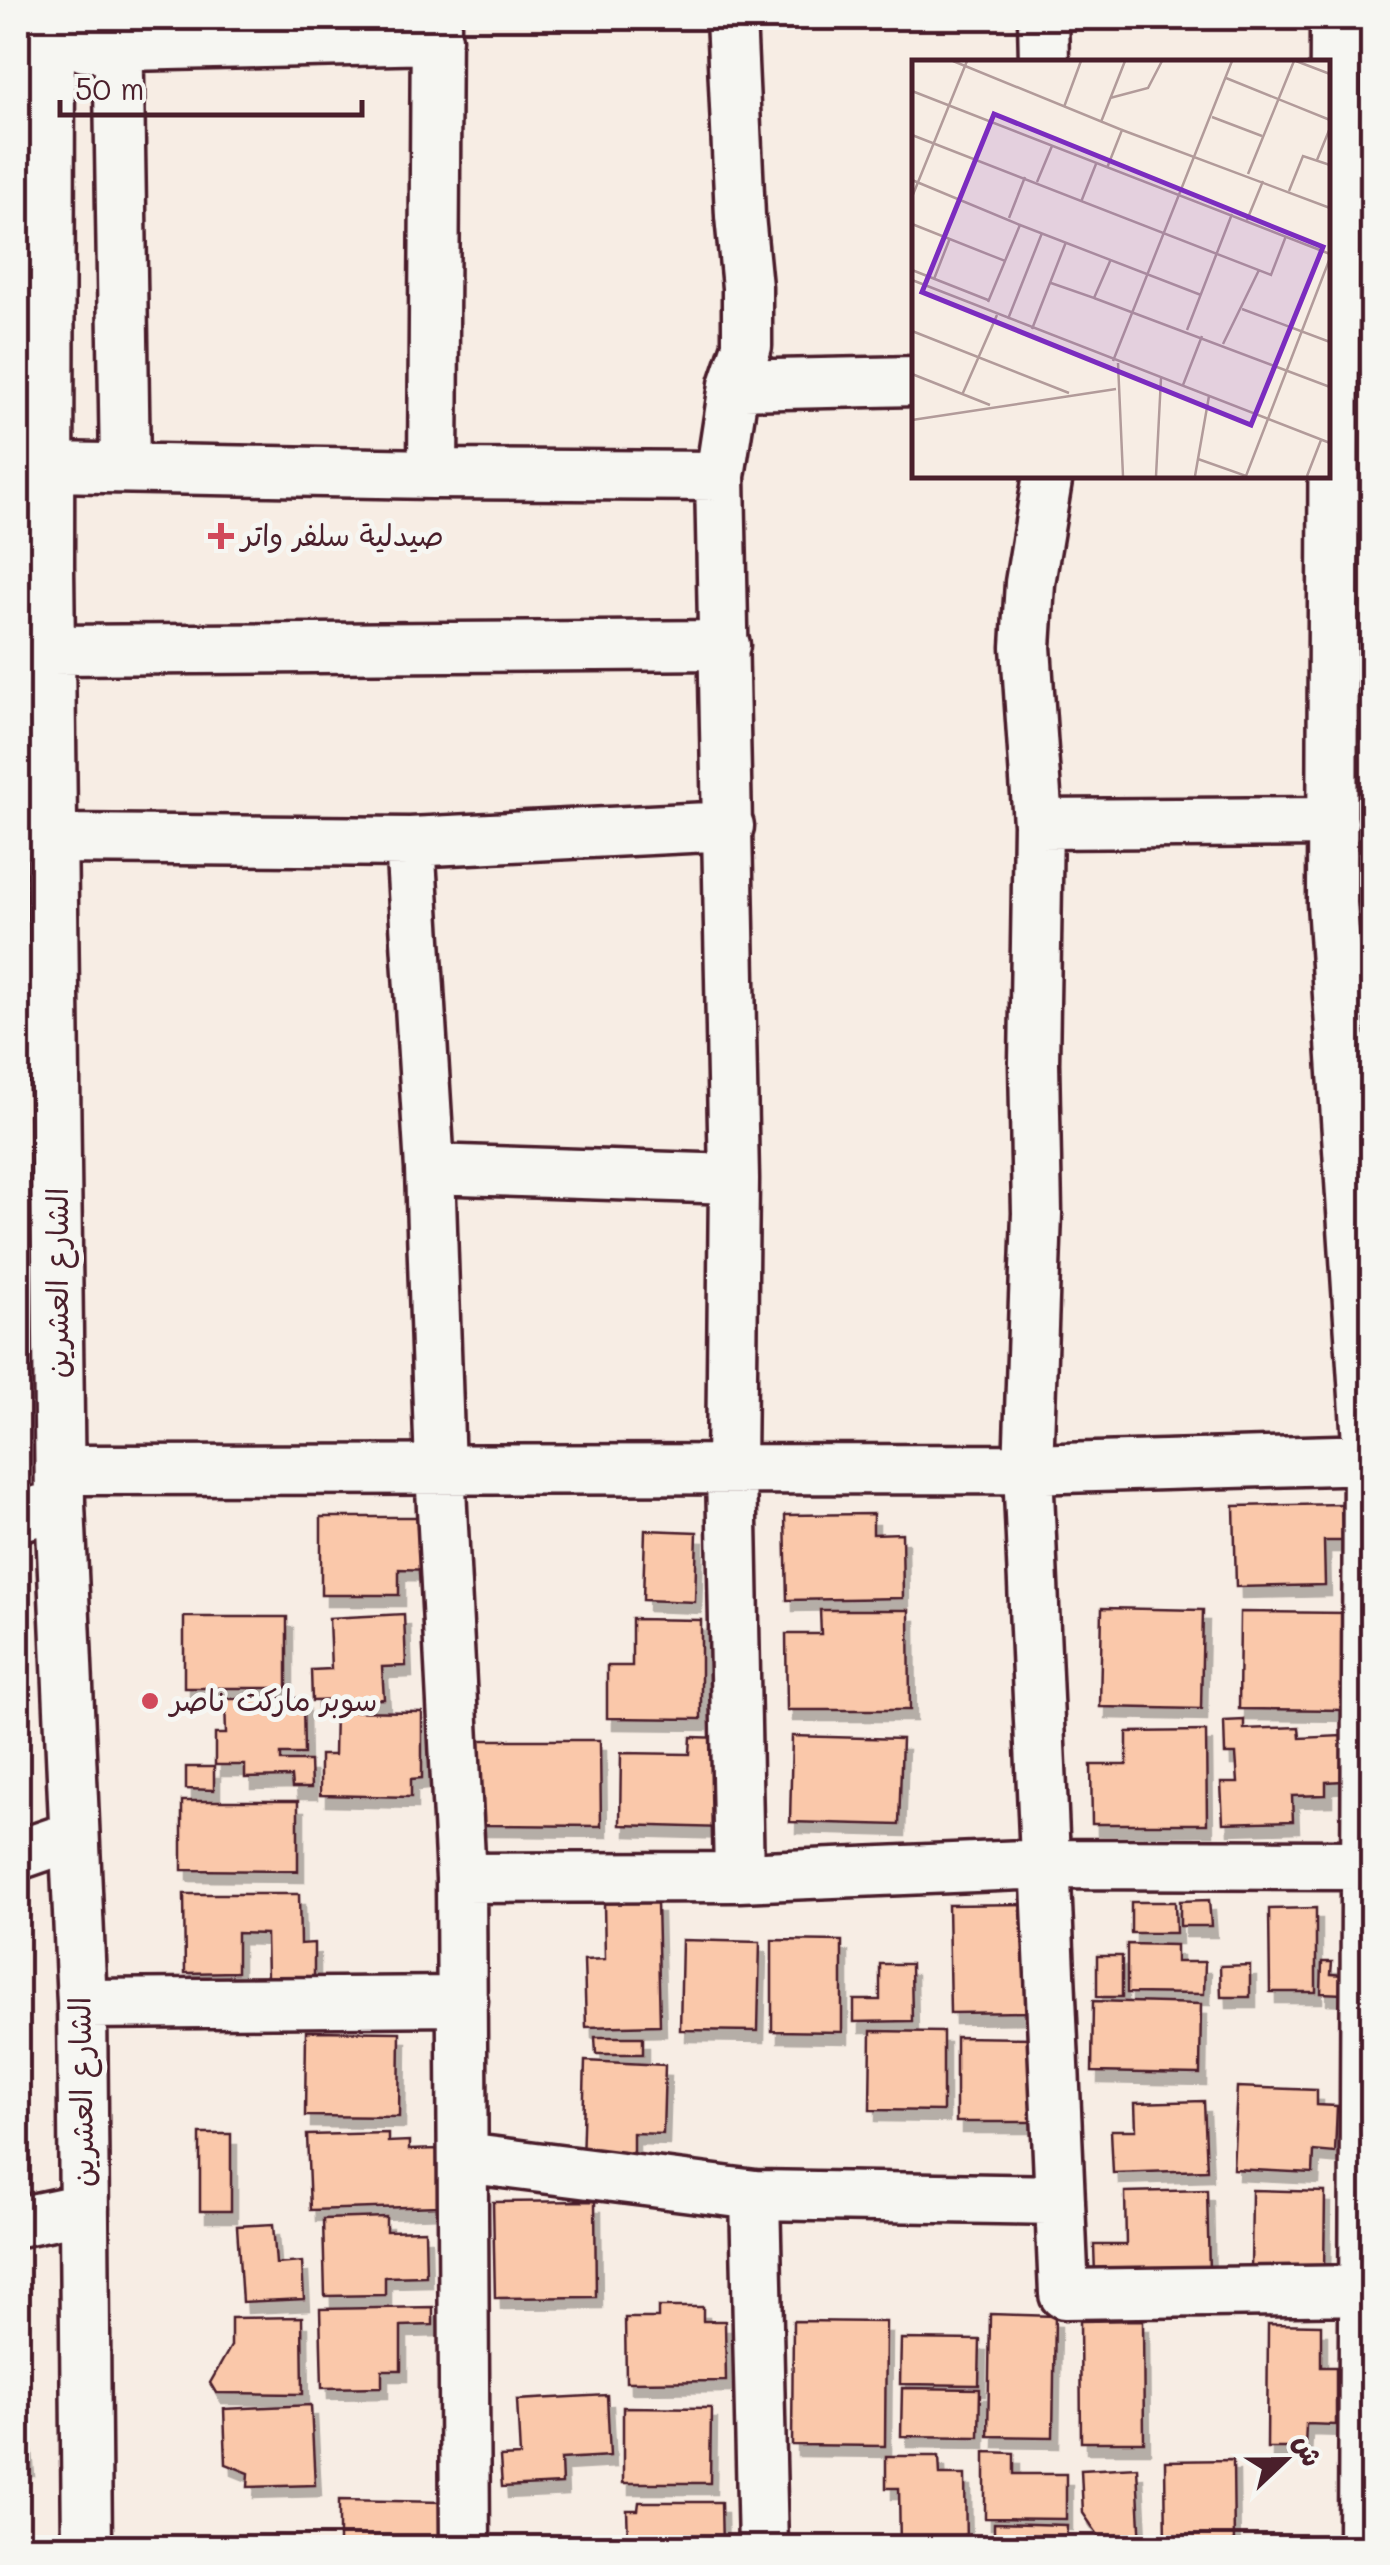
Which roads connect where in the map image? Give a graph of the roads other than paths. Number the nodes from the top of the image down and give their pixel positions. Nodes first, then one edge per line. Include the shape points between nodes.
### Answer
1 (732, 18) edge
2 (1043, 18) edge
3 (1334, 18) edge
4 (436, 28) edge
5 (118, 32) edge
6 (49, 33) edge
7 (1044, 60) edge
8 (912, 380) edge
9 (734, 385) junction
10 (50, 467) junction
11 (124, 468) junction
12 (1332, 473) edge
13 (433, 474) junction
14 (720, 476) junction
15 (1048, 478) edge
16 (33, 566) edge
17 (724, 644) junction
18 (51, 650) junction
19 (1333, 822) junction
20 (1038, 824) junction
21 (728, 826) junction
22 (54, 839) junction
23 (410, 842) junction
24 (1352, 902) edge
25 (430, 1169) junction
26 (734, 1179) junction
27 (1370, 1458) edge
28 (1028, 1468) junction
29 (440, 1469) junction
30 (731, 1470) junction
31 (46, 1497) edge
32 (73, 1836) junction
33 (18, 1855) edge
34 (1045, 1864) junction
35 (1366, 1864) junction
36 (739, 1877) junction
37 (462, 1878) junction
38 (1369, 1984) edge
39 (464, 2001) junction
40 (82, 2004) junction
41 (464, 2158) junction
42 (755, 2196) junction
43 (1060, 2200) junction
44 (84, 2208) junction
45 (18, 2222) edge
46 (1364, 2290) junction
47 (87, 2548) edge
48 (466, 2548) edge
49 (763, 2548) edge
50 (1363, 2548) edge

1 - 9 street via 748,287 747,346
2 - 7 street
3 - 12 street
4 - 5 street
4 - 13 street
5 - 6 street
5 - 11 street
6 - 10 street, الشارع العشرين
8 - 9 street
9 - 14 street
10 - 11 street
10 - 16 street, الشارع العشرين
11 - 13 street
12 - 19 street
13 - 14 street
14 - 17 street
15 - 20 street via 1026,647
16 - 18 street, الشارع العشرين
17 - 18 street
17 - 21 street
18 - 22 street, الشارع العشرين
19 - 20 street
19 - 24 street
20 - 28 street via 1037,1213
21 - 23 street
21 - 26 street
22 - 23 street
22 - 31 street, الشارع العشرين
23 - 25 street
24 - 27 street
25 - 26 street
25 - 29 street
26 - 30 street
27 - 28 street
27 - 35 street
28 - 30 street
28 - 34 street
29 - 30 street
29 - 31 street
29 - 37 street
30 - 36 street
31 - 32 street, الشارع العشرين
32 - 33 street
32 - 40 street, الشارع العشرين
34 - 35 street
34 - 36 street
34 - 43 street
35 - 38 street
36 - 37 street
37 - 39 street
38 - 46 street
39 - 40 street
39 - 41 street
40 - 44 street, الشارع العشرين
41 - 42 street
41 - 48 street
42 - 43 street
42 - 49 street
43 - 46 street via 1064,2294
44 - 45 street
44 - 47 street, الشارع العشرين
46 - 50 street

